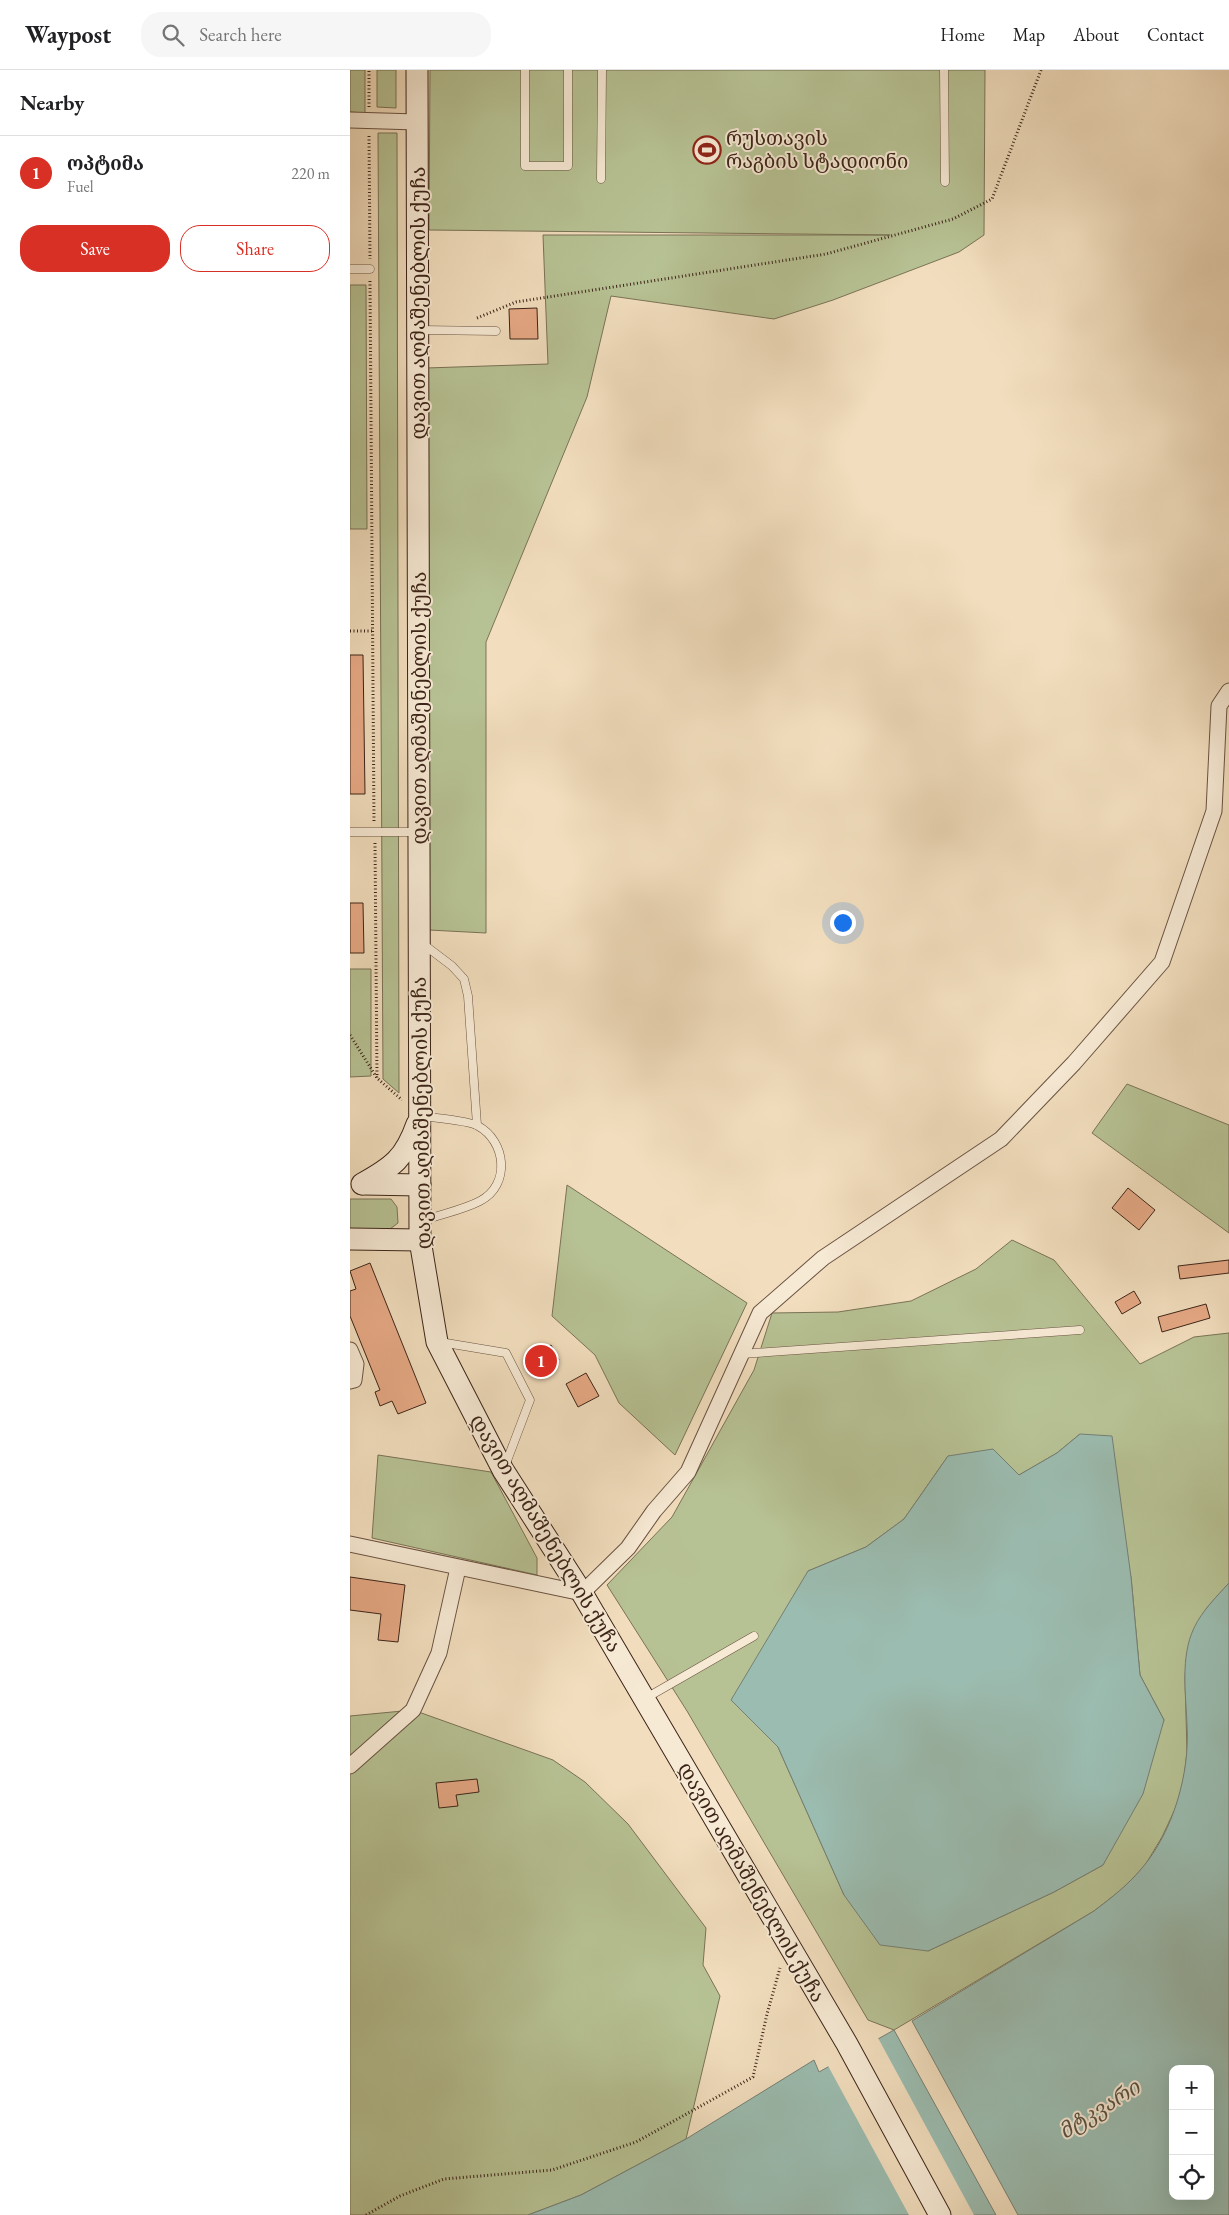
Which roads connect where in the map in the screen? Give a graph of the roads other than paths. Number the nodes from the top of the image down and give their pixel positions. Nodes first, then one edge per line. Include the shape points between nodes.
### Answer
1 (417, 70) edge
2 (525, 70) edge
3 (568, 70) edge
4 (602, 70) edge
5 (944, 70) edge
6 (350, 120) edge
7 (417, 122) junction
8 (350, 126) edge
9 (601, 179) dead end
10 (945, 182) dead end
11 (350, 269) edge
12 (370, 269) road end
13 (418, 330) junction
14 (496, 331) dead end
15 (1229, 691) edge
16 (350, 832) edge
17 (419, 832) junction
18 (420, 941) junction
19 (419, 1116) junction
20 (476, 1125) junction
21 (356, 1184) edge
22 (420, 1184) junction
23 (420, 1231) junction
24 (350, 1240) edge
25 (1080, 1330) dead end
26 (437, 1342) junction
27 (350, 1350) edge
28 (741, 1354) junction
29 (350, 1381) edge
30 (503, 1470) junction
31 (350, 1544) edge
32 (458, 1568) junction
33 (582, 1593) junction
34 (754, 1636) dead end
35 (644, 1699) junction
36 (350, 1766) edge
37 (940, 2215) edge

1 - 7 main road, დავით აღმაშენებლის ქუჩა
2 - 3 lane via 525,166 568,166
4 - 9 lane
5 - 10 lane
6 - 7 street
6 - 8 lane
7 - 13 main road, დავით აღმაშენებლის ქუჩა
11 - 12 lane
13 - 14 lane
13 - 17 main road, დავით აღმაშენებლის ქუჩა
15 - 28 street via 1219,706 1214,812 1162,962 1074,1063 1001,1139 823,1258 760,1313
16 - 17 lane
17 - 18 main road, დავით აღმაშენებლის ქუჩა
18 - 19 main road, დავით აღმაშენებლის ქუჩა
18 - 20 lane via 464,979 468,996
19 - 20 lane
19 - 21 main road via 409,1145 389,1169
19 - 22 main road, დავით აღმაშენებლის ქუჩა
20 - 23 lane via 490,1134 498,1150 502,1166 500,1182 480,1201
21 - 22 main road
22 - 23 main road, დავით აღმაშენებლის ქუჩა
23 - 24 main road
23 - 26 main road, დავით აღმაშენებლის ქუჩა
25 - 28 lane
26 - 30 main road, დავით აღმაშენებლის ქუჩა
26 - 30 lane via 506,1352 530,1400
27 - 29 street via 356,1364 354,1380
28 - 33 street via 688,1472 654,1511 628,1548
30 - 33 main road, დავით აღმაშენებლის ქუჩა
31 - 32 street
32 - 33 street
32 - 36 street via 439,1652 413,1710
33 - 35 main road, დავით აღმაშენებლის ქუჩა
34 - 35 lane
35 - 37 main road, დავით აღმაშენებლის ქუჩა via 847,2044

